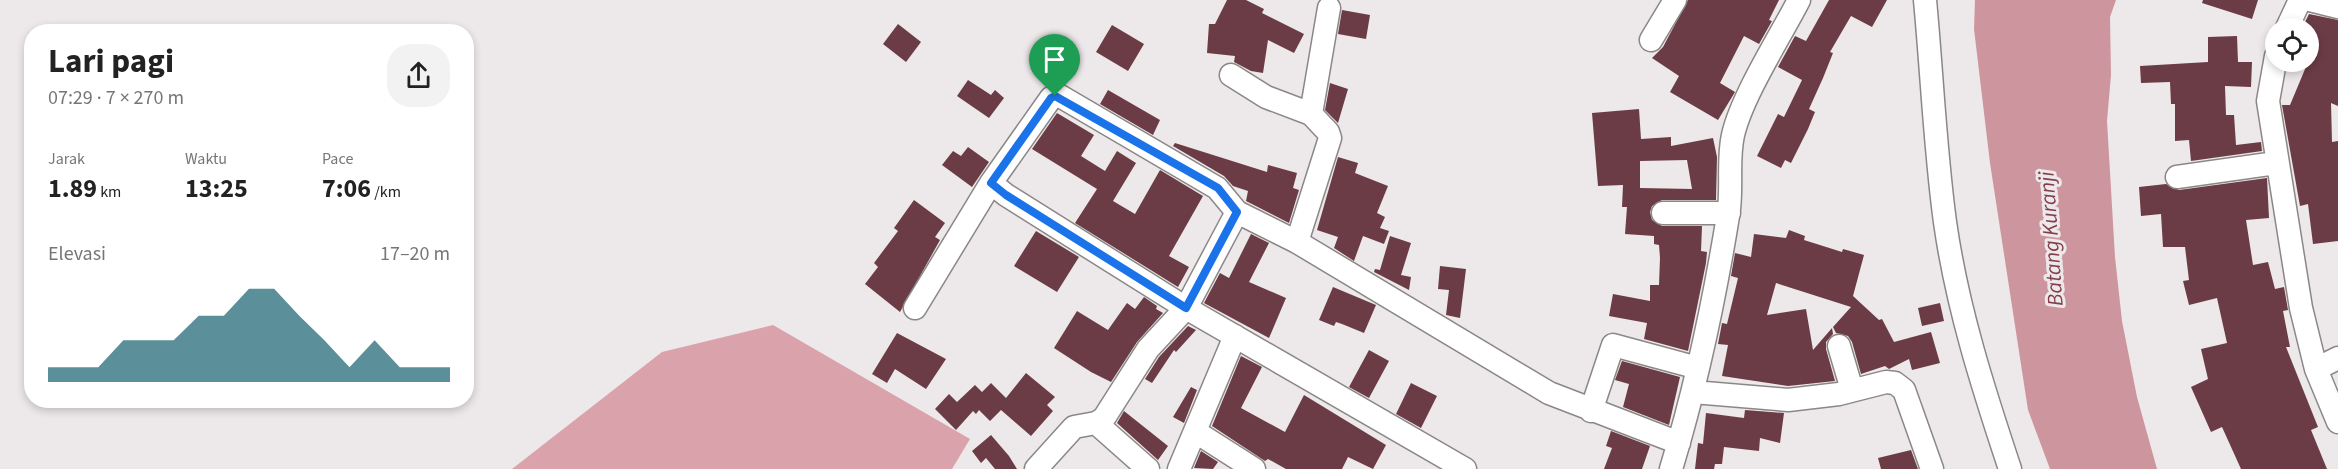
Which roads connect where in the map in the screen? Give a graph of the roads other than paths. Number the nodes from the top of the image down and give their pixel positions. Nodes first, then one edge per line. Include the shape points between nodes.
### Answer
1 (1675, 0) edge
2 (1799, 0) edge
3 (1925, 0) edge
4 (2310, 0) edge
5 (2338, 7) edge
6 (1329, 8) dead end
7 (1651, 40) dead end
8 (2273, 72) edge
9 (1231, 75) dead end
10 (1311, 114) junction
11 (2276, 163) junction
12 (2177, 177) dead end
13 (991, 183) junction
14 (1237, 212) junction
15 (1663, 213) dead end
16 (1729, 213) junction
17 (1297, 242) junction
18 (915, 308) dead end
19 (1186, 308) junction
20 (1235, 336) junction
21 (1839, 346) dead end
22 (2338, 358) edge
23 (1698, 368) junction
24 (2316, 369) junction
25 (1851, 390) junction
26 (1693, 392) junction
27 (1591, 411) junction
28 (2338, 422) edge
29 (1096, 423) junction
30 (1196, 432) junction
31 (1679, 443) junction
32 (1036, 469) edge
33 (1148, 469) edge
34 (1179, 469) edge
35 (1254, 469) edge
36 (1465, 469) edge
37 (1671, 469) edge
38 (1932, 469) edge
39 (2010, 469) edge

1 - 7 street
2 - 16 street via 1736,126 1731,149
3 - 39 street via 1945,222 1978,371
4 - 5 street
6 - 10 street
8 - 11 street via 2268,101
9 - 10 street via 1266,98
10 - 17 street via 1330,138
11 - 12 street
11 - 24 street via 2301,308
13 - 14 street via 1051,98 1060,96 1218,188
13 - 18 street
13 - 19 street
14 - 17 street
14 - 19 street
15 - 16 street
16 - 23 street
17 - 27 street via 1549,393
19 - 20 street
19 - 29 street via 1148,349 1104,418
20 - 30 street
20 - 36 street
21 - 25 street
22 - 24 street
23 - 26 street
23 - 27 street via 1613,345
24 - 28 street
25 - 26 street via 1788,400
25 - 38 street via 1886,382 1904,390
26 - 31 street
27 - 31 street
29 - 32 street via 1074,427
29 - 33 street
30 - 34 street
30 - 35 street
31 - 37 street

